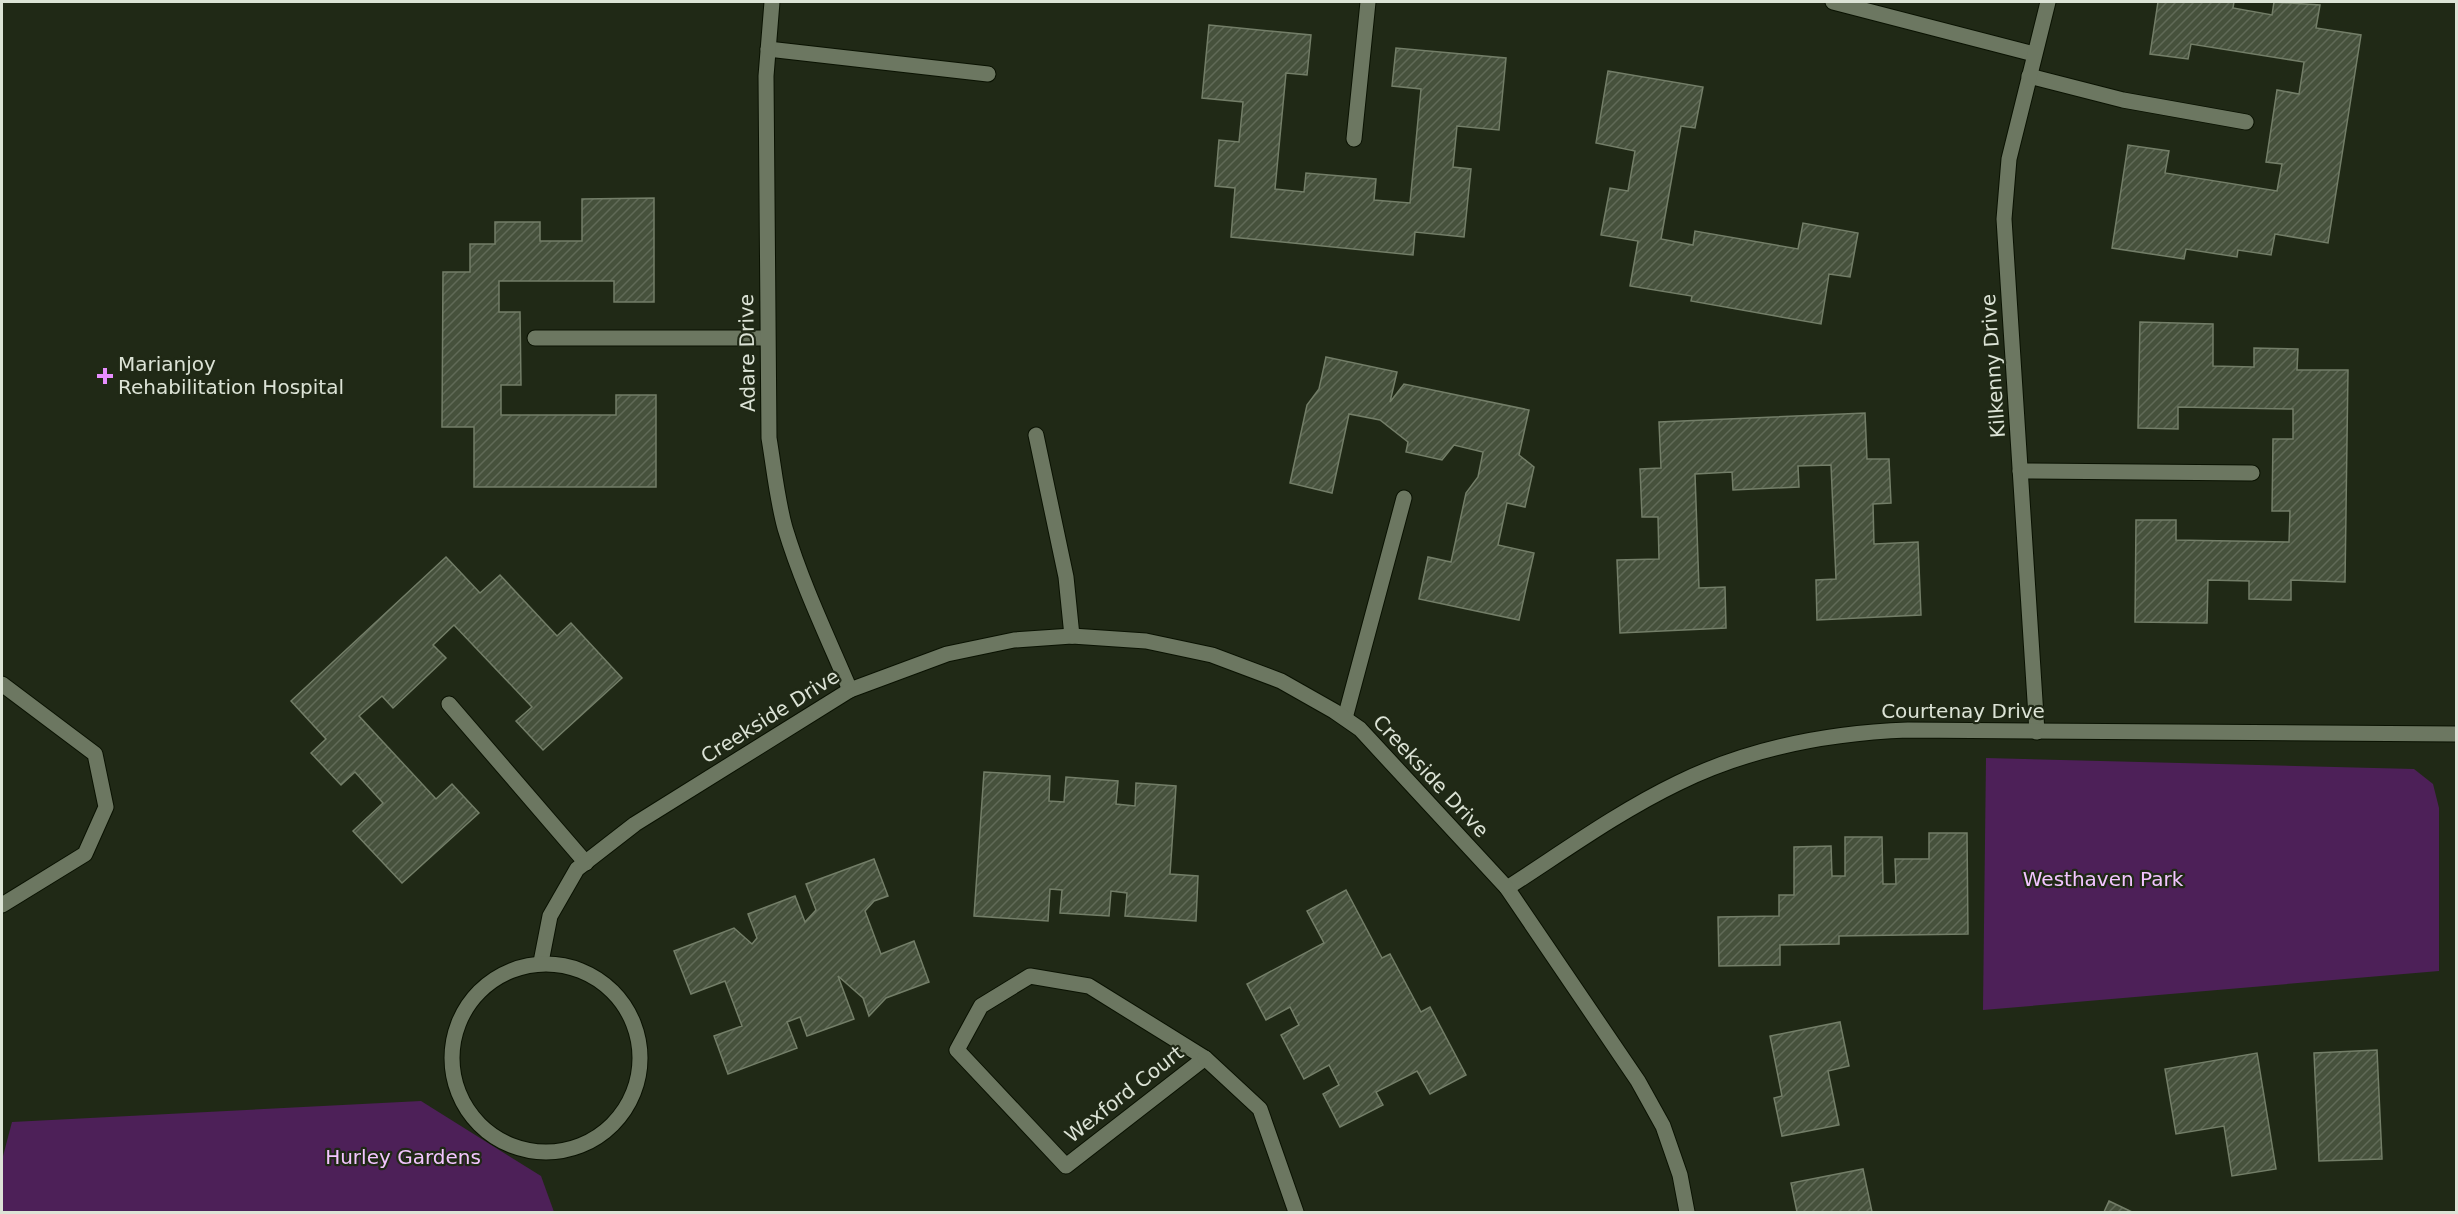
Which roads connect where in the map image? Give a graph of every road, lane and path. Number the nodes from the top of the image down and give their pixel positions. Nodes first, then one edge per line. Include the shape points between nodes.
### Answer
1 (772, 2) edge
2 (1368, 2) edge
3 (1833, 2) edge
4 (2048, 2) edge
5 (768, 49) junction
6 (2034, 54) junction
7 (988, 74) dead end
8 (2029, 76) junction
9 (2246, 122) dead end
10 (1354, 139) dead end
11 (535, 338) dead end
12 (767, 338) junction
13 (1036, 435) dead end
14 (2020, 471) junction
15 (2252, 473) dead end
16 (1404, 498) dead end
17 (1072, 636) junction
18 (2, 684) edge
19 (850, 690) junction
20 (449, 704) dead end
21 (1345, 718) junction
22 (2037, 732) junction
23 (2457, 735) edge
24 (586, 862) junction
25 (1507, 888) junction
26 (2, 905) edge
27 (541, 962) junction
28 (1205, 1058) junction
29 (1296, 1212) edge
30 (1687, 1212) edge

1 - 5 street, Adare Drive
2 - 10 street
3 - 6 street
4 - 6 street, Kilkenny Drive
5 - 7 street
5 - 12 street, Adare Drive
6 - 8 street, Kilkenny Drive
8 - 9 street via 2123,100
8 - 14 street, Kilkenny Drive via 2008,159 2004,219
11 - 12 street
12 - 19 street, Adare Drive via 770,438 785,527 801,576
13 - 17 street via 1066,577
14 - 15 street
14 - 22 street, Kilkenny Drive
16 - 21 street
17 - 19 street, Creekside Drive via 1014,640 947,654
17 - 21 street, Creekside Drive via 1146,641 1212,655 1281,681
18 - 26 street via 95,754 106,807 85,854
19 - 24 street, Creekside Drive via 635,824
20 - 24 street
21 - 25 street, Creekside Drive via 1360,729
22 - 23 street, Courtenay Drive
22 - 25 street, Courtenay Drive via 1867,731 1766,749 1678,783 1637,805
24 - 27 street, Creekside Drive via 577,869 550,916
25 - 30 street, Creekside Drive via 1638,1081 1663,1126 1680,1175
27 - 27 street via 504,971 474,994 456,1026 450,1062 459,1099 481,1129 514,1147 550,1153 587,1144 617,1121 636,1089 641,1052 632,1017 610,987 578,968
28 - 28 street, Wexford Court via 1089,986 1030,976 981,1006 957,1050 1066,1166
28 - 29 street, Wexford Court via 1260,1109

